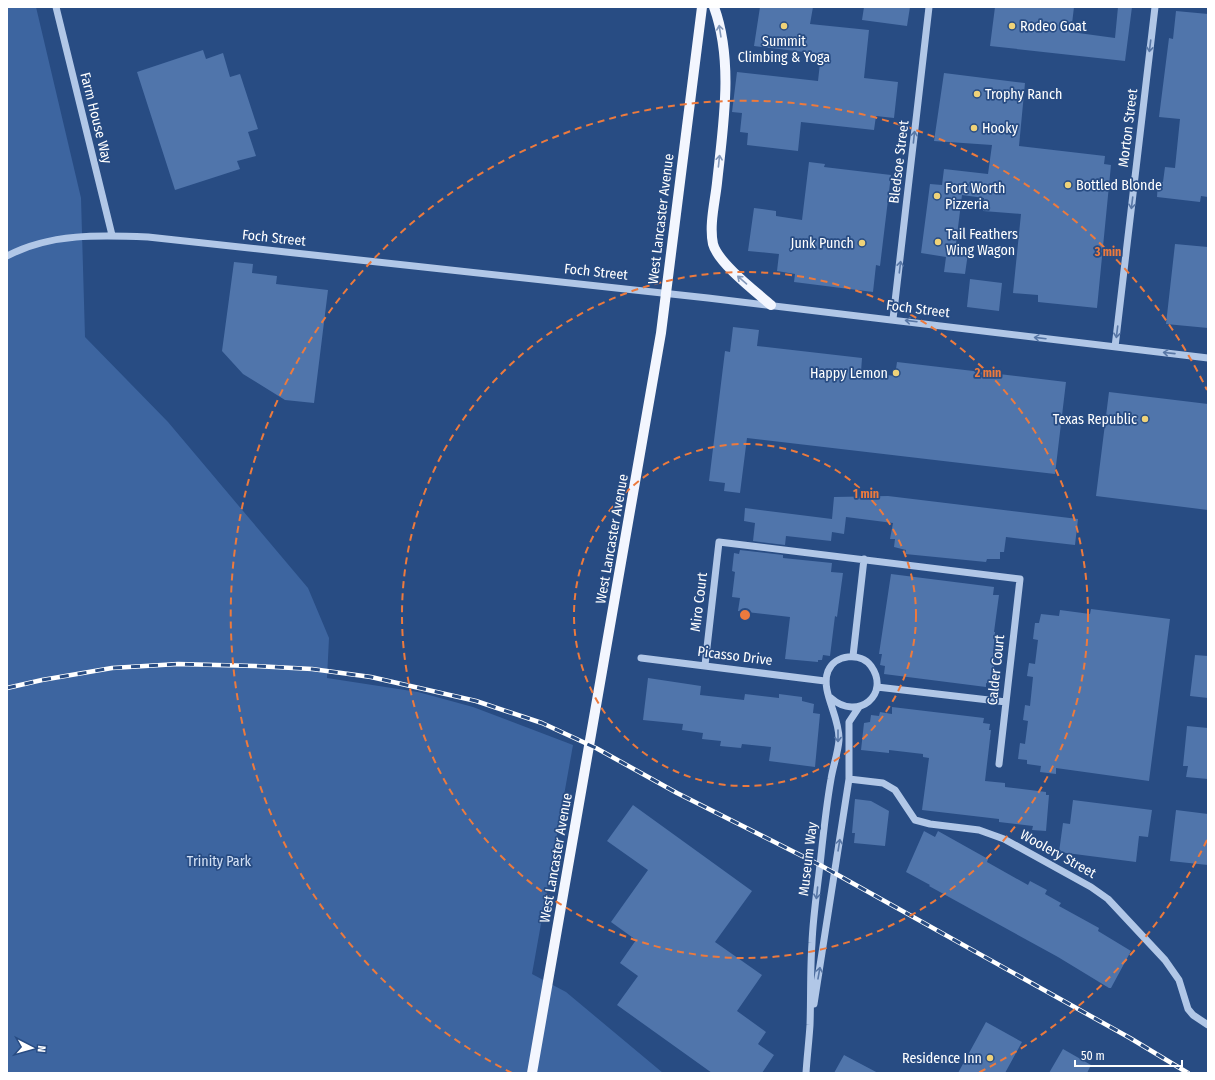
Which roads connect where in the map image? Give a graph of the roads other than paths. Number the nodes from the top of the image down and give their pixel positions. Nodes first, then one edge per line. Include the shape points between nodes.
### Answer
1 (56, 7) edge
2 (702, 7) edge
3 (714, 7) edge
4 (929, 7) edge
5 (1155, 7) edge
6 (112, 236) junction
7 (7, 256) edge
8 (771, 305) junction
9 (893, 319) junction
10 (1115, 347) junction
11 (1208, 358) edge
12 (864, 559) junction
13 (853, 656) junction
14 (641, 658) dead end
15 (705, 665) junction
16 (825, 681) junction
17 (877, 687) junction
18 (831, 698) junction
19 (1006, 702) junction
20 (859, 707) junction
21 (999, 764) dead end
22 (849, 779) junction
23 (1208, 1025) edge
24 (810, 1026) junction
25 (532, 1073) edge
26 (806, 1073) edge

1 - 6 street, Farm House Way
2 - 25 main road, West Lancaster Avenue via 659,349
8 -> 3 main road via 731,271 713,245 712,225 725,83 718,18
9 -> 4 street, Bledsoe Street
5 -> 10 street, Morton Street
6 - 7 street, Foch Street via 57,240 16,251
6 - 8 street, Foch Street via 156,238
8 - 9 street, Foch Street
10 -> 9 street, Foch Street
11 -> 10 street, Foch Street
12 - 13 street
12 - 15 street, Miro Court via 719,542
12 - 19 street, Calder Court via 1020,579
13 - 16 street via 834,662
13 - 17 street via 870,665 876,675
14 - 15 street, Picasso Drive
15 - 16 street, Picasso Drive
16 - 18 street via 826,690
17 - 19 street
17 - 20 street via 875,695
18 - 20 street via 846,708
18 -> 24 street, Museum Way via 838,724 839,741 831,778 812,942
19 - 21 street, Calder Court
20 - 22 street, Museum Way via 850,722
22 - 23 street, Woolery Street via 882,783 895,790 915,820 979,830 1004,839 1091,887 1108,899 1164,960 1179,980 1188,1008 1193,1015
24 -> 22 street, Museum Way
24 - 26 street, Museum Way

